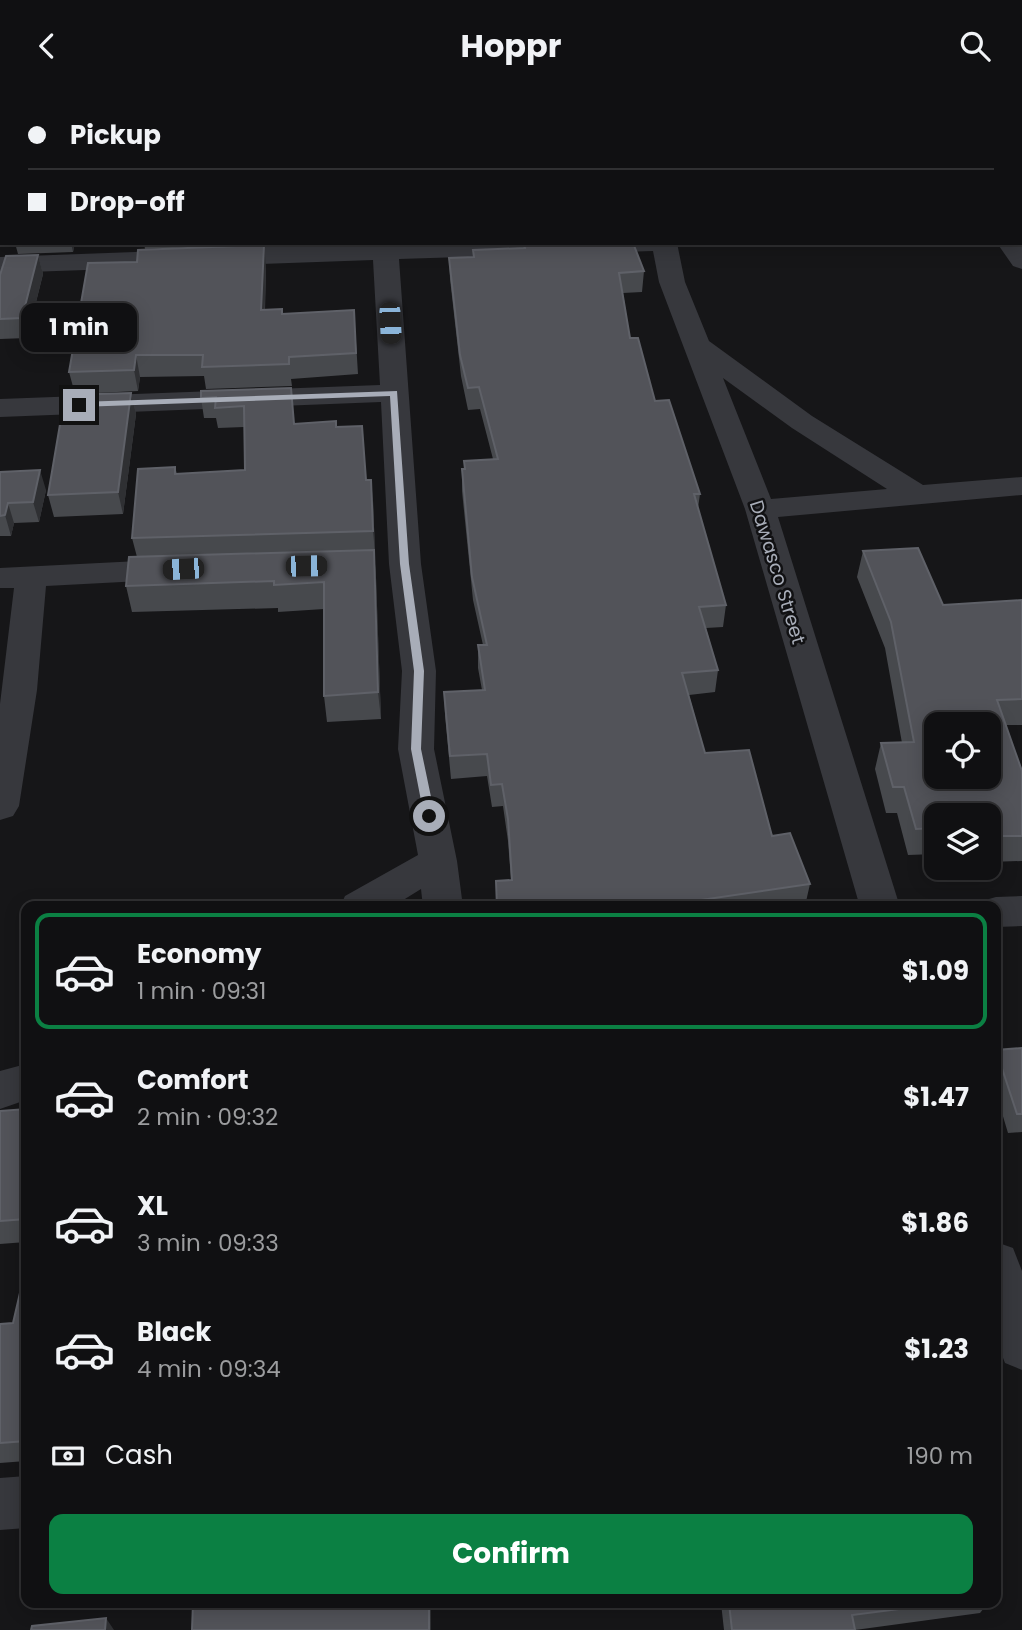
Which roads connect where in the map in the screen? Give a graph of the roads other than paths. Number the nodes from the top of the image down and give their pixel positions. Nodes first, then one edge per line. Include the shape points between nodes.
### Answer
1 (549, 245) edge
2 (664, 245) edge
3 (1011, 245) edge
4 (386, 248) edge
5 (1022, 261) edge
6 (0, 265) edge
7 (696, 345) junction
8 (394, 393) junction
9 (0, 408) edge
10 (1022, 486) edge
11 (916, 494) junction
12 (760, 509) junction
13 (208, 568) edge
14 (16, 577) edge
15 (0, 806) edge
16 (438, 861) junction
17 (369, 901) edge
18 (442, 901) edge
19 (878, 901) edge
20 (1022, 911) edge
21 (1001, 912) edge
22 (21, 1084) edge
23 (0, 1090) edge
24 (1001, 1280) edge
25 (1022, 1346) edge
26 (21, 1502) edge
27 (0, 1504) edge

1 - 4 street
2 - 7 street, Dawasco Street via 672,282
3 - 5 street
4 - 6 street
4 - 8 street
7 - 11 street via 802,422
7 - 12 street, Dawasco Street
8 - 9 street
8 - 16 street via 391,564 419,671 416,749
10 - 11 street
11 - 12 street
12 - 19 street, Dawasco Street
13 - 14 street
14 - 15 street via 20,690
16 - 17 street
16 - 18 street
20 - 21 street
22 - 23 street
24 - 25 street
26 - 27 street

